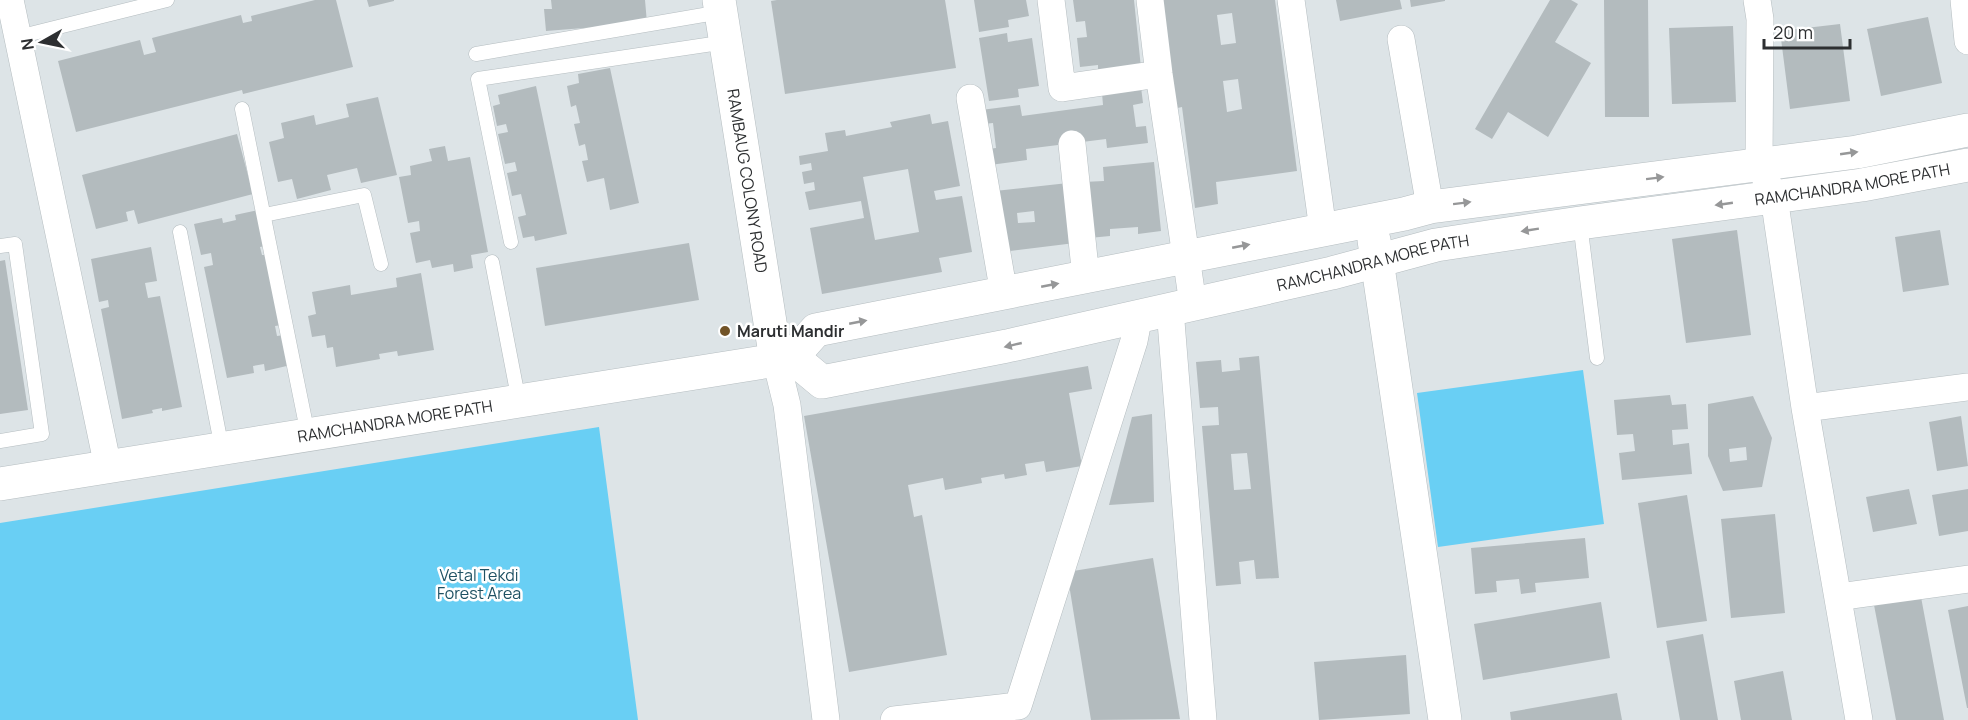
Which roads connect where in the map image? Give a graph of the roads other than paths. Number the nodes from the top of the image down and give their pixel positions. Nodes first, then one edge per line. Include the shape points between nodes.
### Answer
1 (10, 0) edge
2 (167, 0) edge
3 (1051, 0) edge
4 (1150, 0) edge
5 (1291, 0) edge
6 (1757, 0) edge
7 (1964, 0) edge
8 (722, 18) edge
9 (18, 37) junction
10 (1401, 39) dead end
11 (1968, 41) edge
12 (476, 54) dead end
13 (1159, 74) junction
14 (970, 98) dead end
15 (242, 109) dead end
16 (1968, 130) edge
17 (1072, 144) dead end
18 (1759, 164) junction
19 (1968, 165) edge
20 (1774, 197) junction
21 (1430, 207) junction
22 (264, 215) junction
23 (1370, 221) junction
24 (1580, 223) junction
25 (1323, 230) junction
26 (180, 232) dead end
27 (511, 242) dead end
28 (0, 246) edge
29 (1186, 258) junction
30 (1377, 261) junction
31 (492, 262) dead end
32 (381, 264) dead end
33 (1086, 278) junction
34 (1004, 294) junction
35 (1168, 309) junction
36 (1597, 358) dead end
37 (784, 359) junction
38 (1968, 387) edge
39 (519, 402) junction
40 (1805, 408) junction
41 (308, 435) junction
42 (0, 441) edge
43 (222, 449) junction
44 (108, 467) junction
45 (0, 484) edge
46 (1968, 579) edge
47 (1838, 597) junction
48 (826, 720) edge
49 (894, 720) edge
50 (1203, 720) edge
51 (1445, 720) edge
52 (1859, 720) edge

1 - 9 street
2 - 9 lane
3 - 13 street via 1062,88
4 - 13 street
5 - 25 street
6 - 18 street
7 - 11 street
8 - 12 lane
8 - 27 lane via 478,79
8 - 37 street, RAMBAUG COLONY ROAD
9 - 44 street
10 - 21 street
13 - 29 street
14 - 34 street
15 - 22 lane
18 -> 16 street, RAMCHANDRA MORE PATH via 1857,152
17 - 33 street
18 - 20 street
21 -> 18 street, RAMCHANDRA MORE PATH
19 - 20 street, RAMCHANDRA MORE PATH
20 -> 24 street, RAMCHANDRA MORE PATH
20 - 40 street
21 - 23 street, RAMCHANDRA MORE PATH
22 - 32 lane via 364,195
22 - 41 lane
23 - 25 street, RAMCHANDRA MORE PATH
23 - 30 street
24 -> 30 street, RAMCHANDRA MORE PATH via 1436,245
24 - 36 lane
29 -> 25 street, RAMCHANDRA MORE PATH
26 - 43 lane
28 - 42 lane via 15,244 42,434
29 - 33 street, RAMCHANDRA MORE PATH
29 - 35 street
30 - 35 street, RAMCHANDRA MORE PATH
30 - 51 street
31 - 39 lane
34 -> 33 street, RAMCHANDRA MORE PATH
37 -> 34 street, RAMCHANDRA MORE PATH via 816,330
35 -> 37 street, RAMCHANDRA MORE PATH via 1008,346 822,382
35 - 49 street via 1134,341 1018,706
35 - 50 street
37 - 39 street, RAMCHANDRA MORE PATH
37 - 48 street
38 - 40 street
39 - 41 street, RAMCHANDRA MORE PATH
40 - 47 street
41 - 43 street, RAMCHANDRA MORE PATH
43 - 44 street, RAMCHANDRA MORE PATH
44 - 45 street, RAMCHANDRA MORE PATH
46 - 47 street
47 - 52 street

